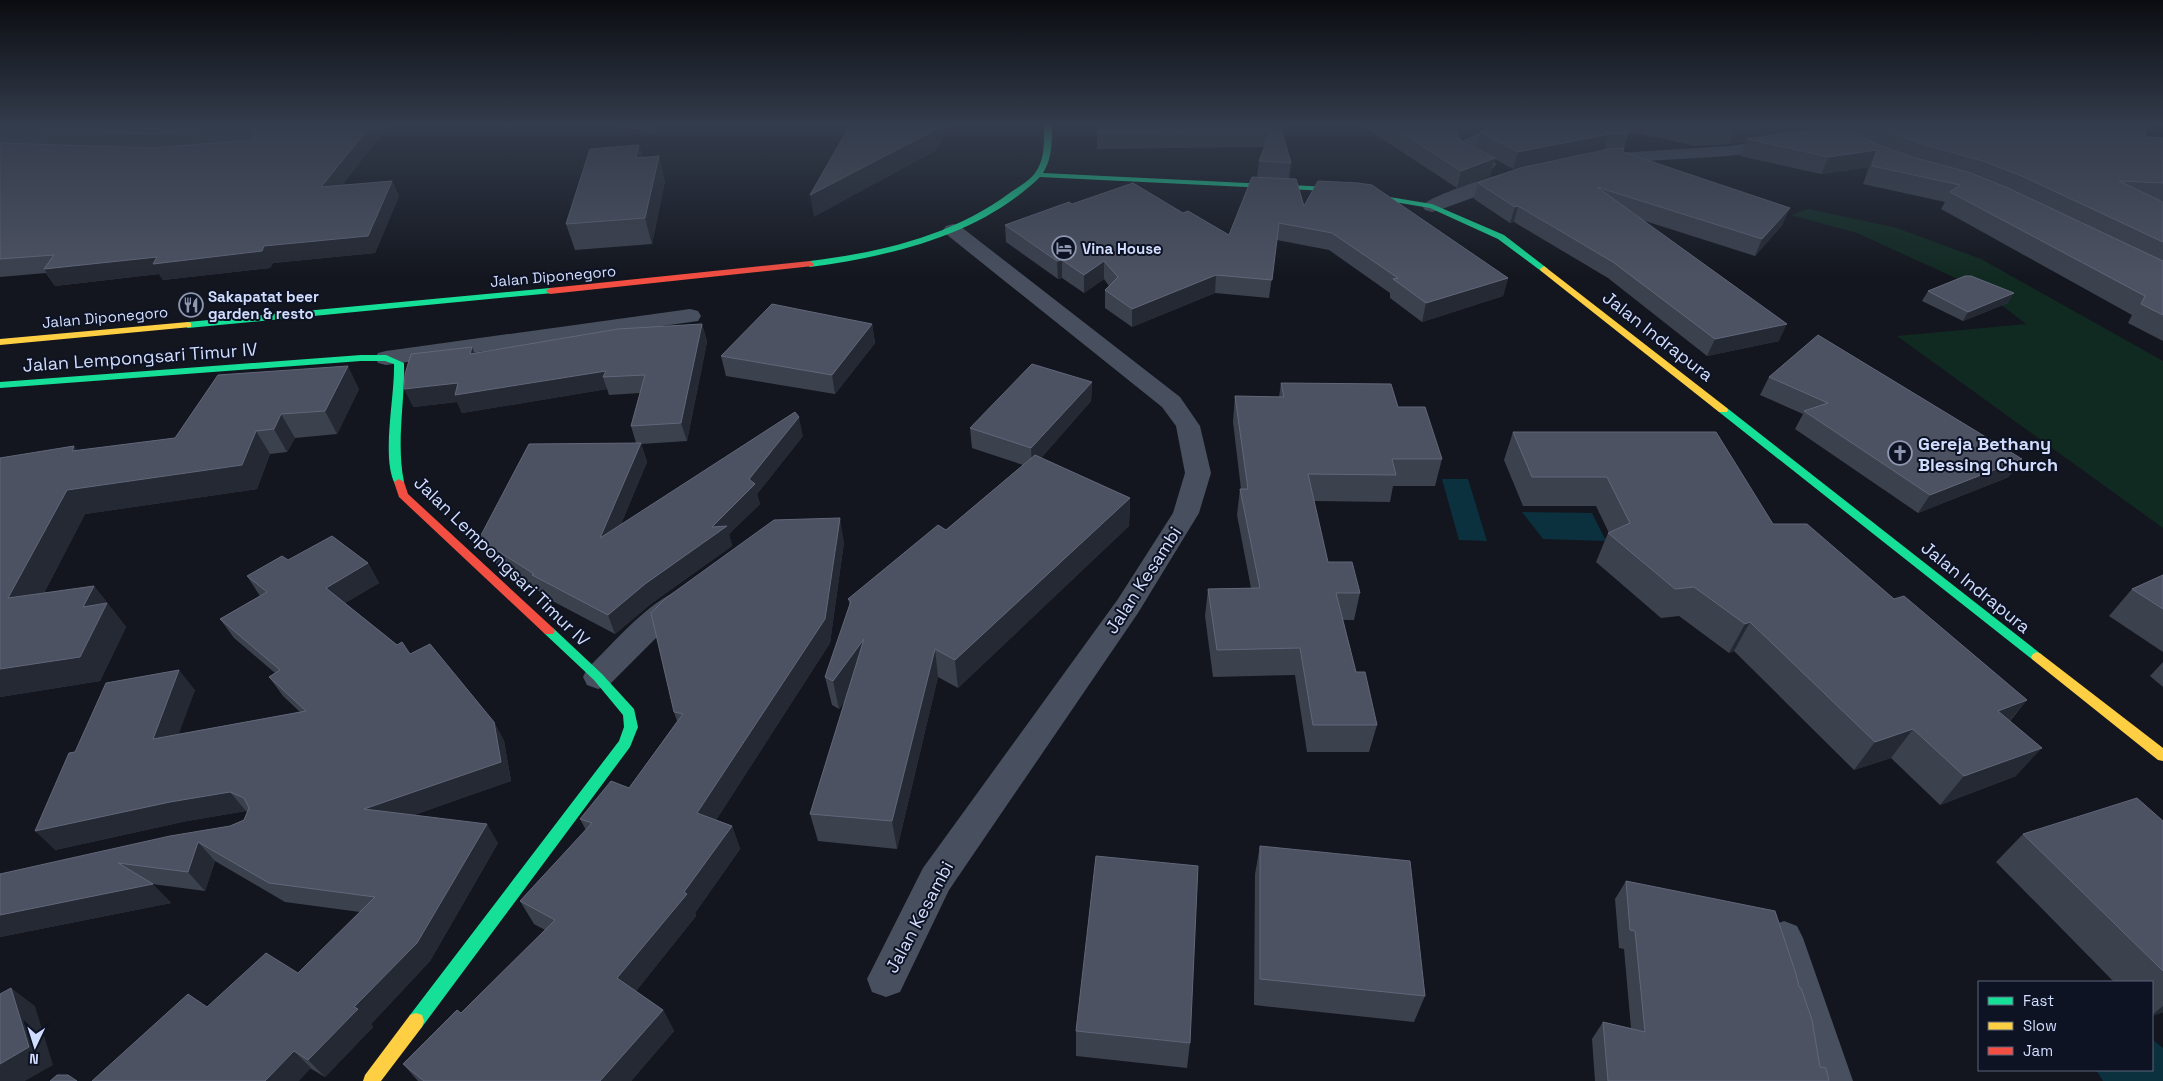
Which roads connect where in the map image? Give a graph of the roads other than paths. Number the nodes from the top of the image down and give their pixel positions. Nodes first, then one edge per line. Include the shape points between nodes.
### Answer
1 (1036, 175) edge
2 (1066, 175) edge
3 (1516, 175) edge
4 (1432, 206) junction
5 (953, 230) junction
6 (690, 316) dead end
7 (0, 342) edge
8 (386, 358) junction
9 (0, 385) edge
10 (703, 584) edge
11 (598, 677) junction
12 (2163, 756) edge
13 (1779, 924) edge
14 (886, 979) dead end
15 (371, 1081) edge
16 (1833, 1081) edge

1 - 5 street, Jalan Diponegoro via 990,212
2 - 4 street, Jalan Indrapura via 1330,189
3 - 4 street
4 - 12 street, Jalan Indrapura via 1484,228 1519,249
5 - 7 street, Jalan Diponegoro via 876,254 837,261 639,283
5 - 14 street, Jalan Kesambi via 1171,402 1188,426 1198,473 1186,513 1128,606 936,879
6 - 8 street
8 - 9 street, Jalan Lempongsari Timur IV
8 - 11 street, Jalan Lempongsari Timur IV via 399,363 395,462 396,478 403,495
10 - 11 street via 663,613
11 - 15 street, Jalan Lempongsari Timur IV via 630,713 631,727 625,742
13 - 16 street

